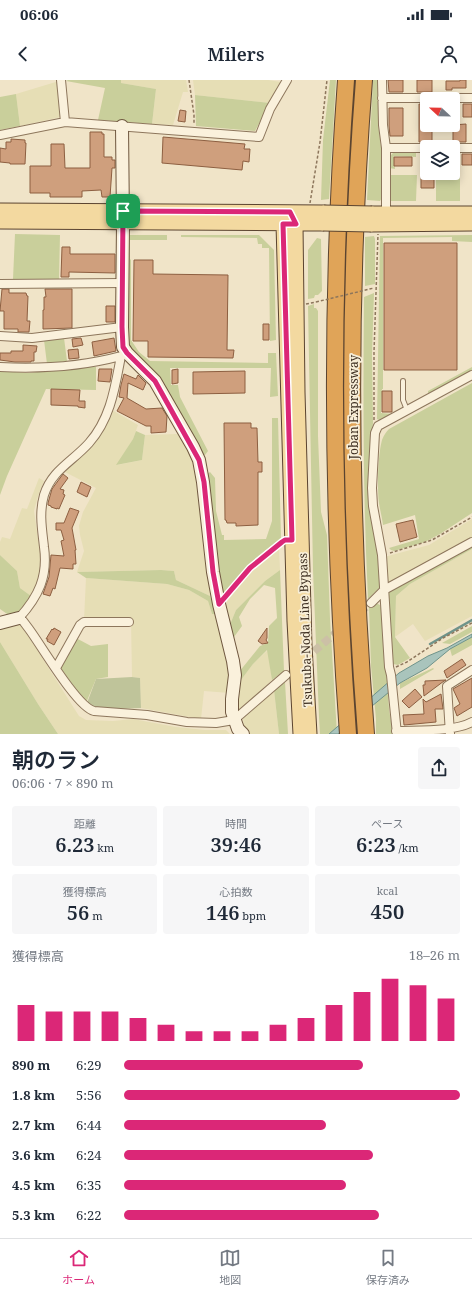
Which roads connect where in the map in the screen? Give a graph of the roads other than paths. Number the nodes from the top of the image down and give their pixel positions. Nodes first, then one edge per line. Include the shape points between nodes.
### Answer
1 (61, 80) edge
2 (287, 80) edge
3 (346, 80) edge
4 (364, 80) edge
5 (382, 80) edge
6 (382, 98) junction
7 (472, 98) edge
8 (65, 122) junction
9 (122, 126) junction
10 (0, 135) edge
11 (386, 148) junction
12 (420, 148) edge
13 (460, 148) edge
14 (472, 148) edge
15 (0, 210) edge
16 (290, 212) junction
17 (386, 213) junction
18 (472, 213) edge
19 (123, 217) junction
20 (324, 218) junction
21 (0, 222) edge
22 (373, 223) junction
23 (283, 224) junction
24 (296, 224) junction
25 (472, 224) edge
26 (123, 283) junction
27 (0, 284) edge
28 (122, 327) junction
29 (0, 336) edge
30 (124, 354) junction
31 (0, 367) edge
32 (472, 375) edge
33 (403, 381) dead end
34 (407, 411) junction
35 (292, 540) junction
36 (472, 542) edge
37 (384, 590) junction
38 (371, 603) tunnel mouth
39 (219, 604) junction
40 (19, 618) junction
41 (129, 622) dead end
42 (0, 623) edge
43 (56, 668) junction
44 (472, 670) edge
45 (286, 675) dead end
46 (234, 720) junction
47 (472, 722) edge
48 (450, 731) edge
49 (396, 733) edge
50 (243, 734) edge
51 (300, 734) edge
52 (310, 734) edge
53 (348, 734) edge
54 (366, 734) edge

1 - 8 street
2 - 9 street via 270,109 259,137
3 - 53 highway, Joban Expressway via 339,203 335,390 337,530
4 - 54 highway, Joban Expressway via 356,197 353,408 357,606
5 - 6 street
6 - 7 street
6 - 11 street
8 - 9 street
8 - 10 street
9 - 19 street
11 - 12 street
11 - 17 street
13 - 14 street
15 - 19 main road
16 - 19 main road
16 - 20 main road
16 - 23 main road
16 - 24 main road, Tsukuba-Noda Line Bypass
17 - 18 main road
17 - 22 main road
19 - 21 main road
19 - 23 main road
19 - 26 street
20 - 22 main road, bridge
20 - 24 main road
22 - 25 main road
23 - 24 main road
23 - 35 main road, Tsukuba-Noda Line Bypass
24 - 52 main road, Tsukuba-Noda Line Bypass via 298,392
26 - 27 street
26 - 28 street
28 - 29 street via 32,338
28 - 30 street
30 - 31 street via 40,368
30 - 39 street via 155,381 199,460
30 - 40 street via 113,399 102,425 89,443 59,470 47,487 40,522 45,557 44,577 33,602
32 - 34 street
33 - 34 lane via 403,400
34 - 37 street via 378,426 375,433 372,488 382,555
35 - 39 lane via 282,542 250,568
35 - 51 main road, Tsukuba-Noda Line Bypass
36 - 37 street
37 - 38 street
37 - 49 street
39 - 46 street via 234,661
40 - 42 street
40 - 43 street via 30,629
41 - 43 street via 84,622
43 - 46 street via 74,695 91,710 187,722 216,723
44 - 48 street via 447,686
45 - 46 street
46 - 50 street
47 - 48 street
48 - 49 street

